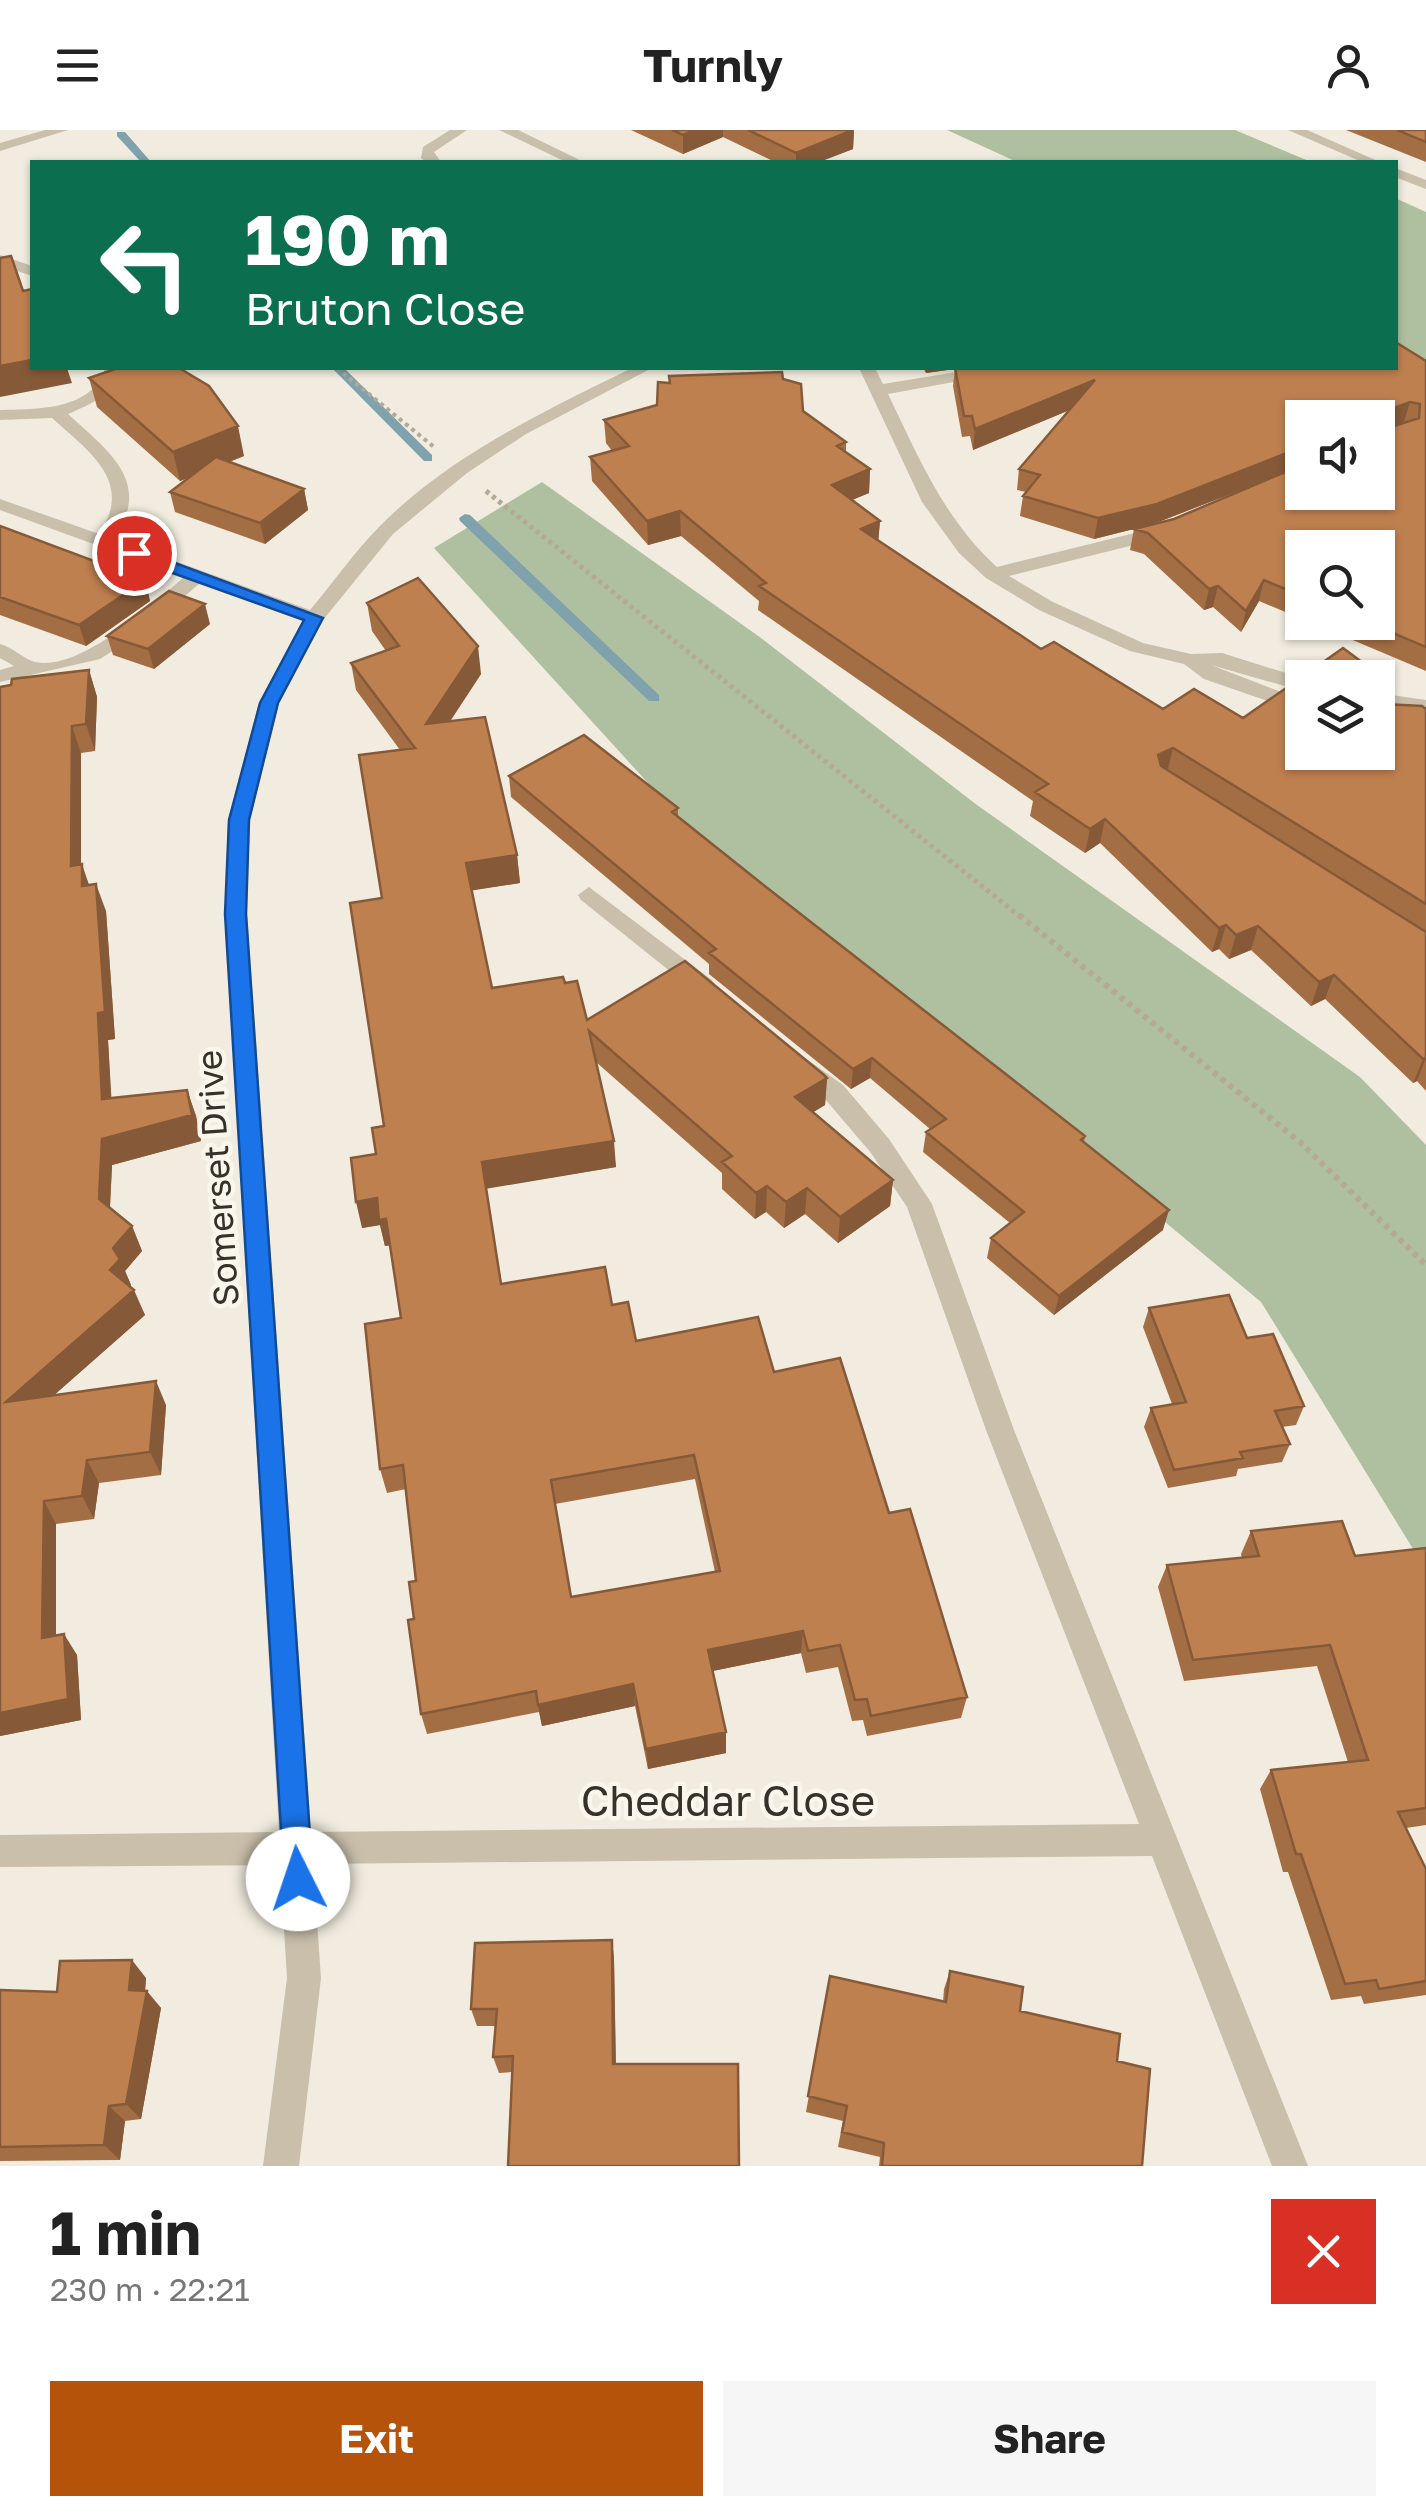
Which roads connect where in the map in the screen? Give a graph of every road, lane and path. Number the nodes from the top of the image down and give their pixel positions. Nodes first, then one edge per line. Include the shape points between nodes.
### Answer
1 (61, 130) edge
2 (460, 130) edge
3 (506, 130) edge
4 (1295, 130) edge
5 (0, 147) edge
6 (432, 160) edge
7 (573, 160) edge
8 (1368, 160) edge
9 (1398, 173) edge
10 (1426, 185) edge
11 (0, 260) edge
12 (30, 270) edge
13 (113, 370) edge
14 (339, 370) edge
15 (640, 370) edge
16 (868, 370) edge
17 (994, 370) edge
18 (879, 390) junction
19 (56, 413) junction
20 (0, 415) edge
21 (461, 469) junction
22 (0, 504) edge
23 (1178, 525) edge
24 (102, 542) junction
25 (993, 574) junction
26 (198, 576) junction
27 (314, 618) junction
28 (0, 650) edge
29 (1190, 660) junction
30 (30, 666) junction
31 (0, 676) edge
32 (1285, 679) edge
33 (1285, 701) edge
34 (1395, 701) edge
35 (1426, 706) edge
36 (1395, 720) edge
37 (1426, 720) edge
38 (589, 895) dead end
39 (722, 1000) edge
40 (780, 1046) edge
41 (1426, 1266) edge
42 (1160, 1840) junction
43 (296, 1846) junction
44 (0, 1851) edge
45 (280, 2166) edge
46 (1290, 2166) edge

1 - 5 street
2 - 6 street via 428,150
3 - 7 street
4 - 8 street
9 - 10 street
11 - 12 street
13 - 19 street via 110,382 94,395
14 - 21 path
15 - 21 street, Somerset Drive via 520,430
16 - 18 street
17 - 18 street
18 - 25 street via 931,502
19 - 20 street
19 - 24 street via 107,462 125,492 121,520
21 - 27 street, Somerset Drive via 386,530
21 - 41 path via 1301,1143
22 - 24 street
23 - 25 street
24 - 26 street
25 - 29 street via 1136,648
26 - 27 street
26 - 30 street via 105,648 76,661
27 - 43 street, Somerset Drive via 269,703 239,820 236,914
28 - 30 street
29 - 32 street via 1222,658
29 - 33 street via 1210,676
30 - 31 street
34 - 35 street
36 - 37 street
38 - 39 street
40 - 42 street via 834,1092 919,1204
42 - 43 street, Cheddar Close
42 - 46 street
43 - 44 street, Cheddar Close
43 - 45 street, Somerset Drive via 304,1978

